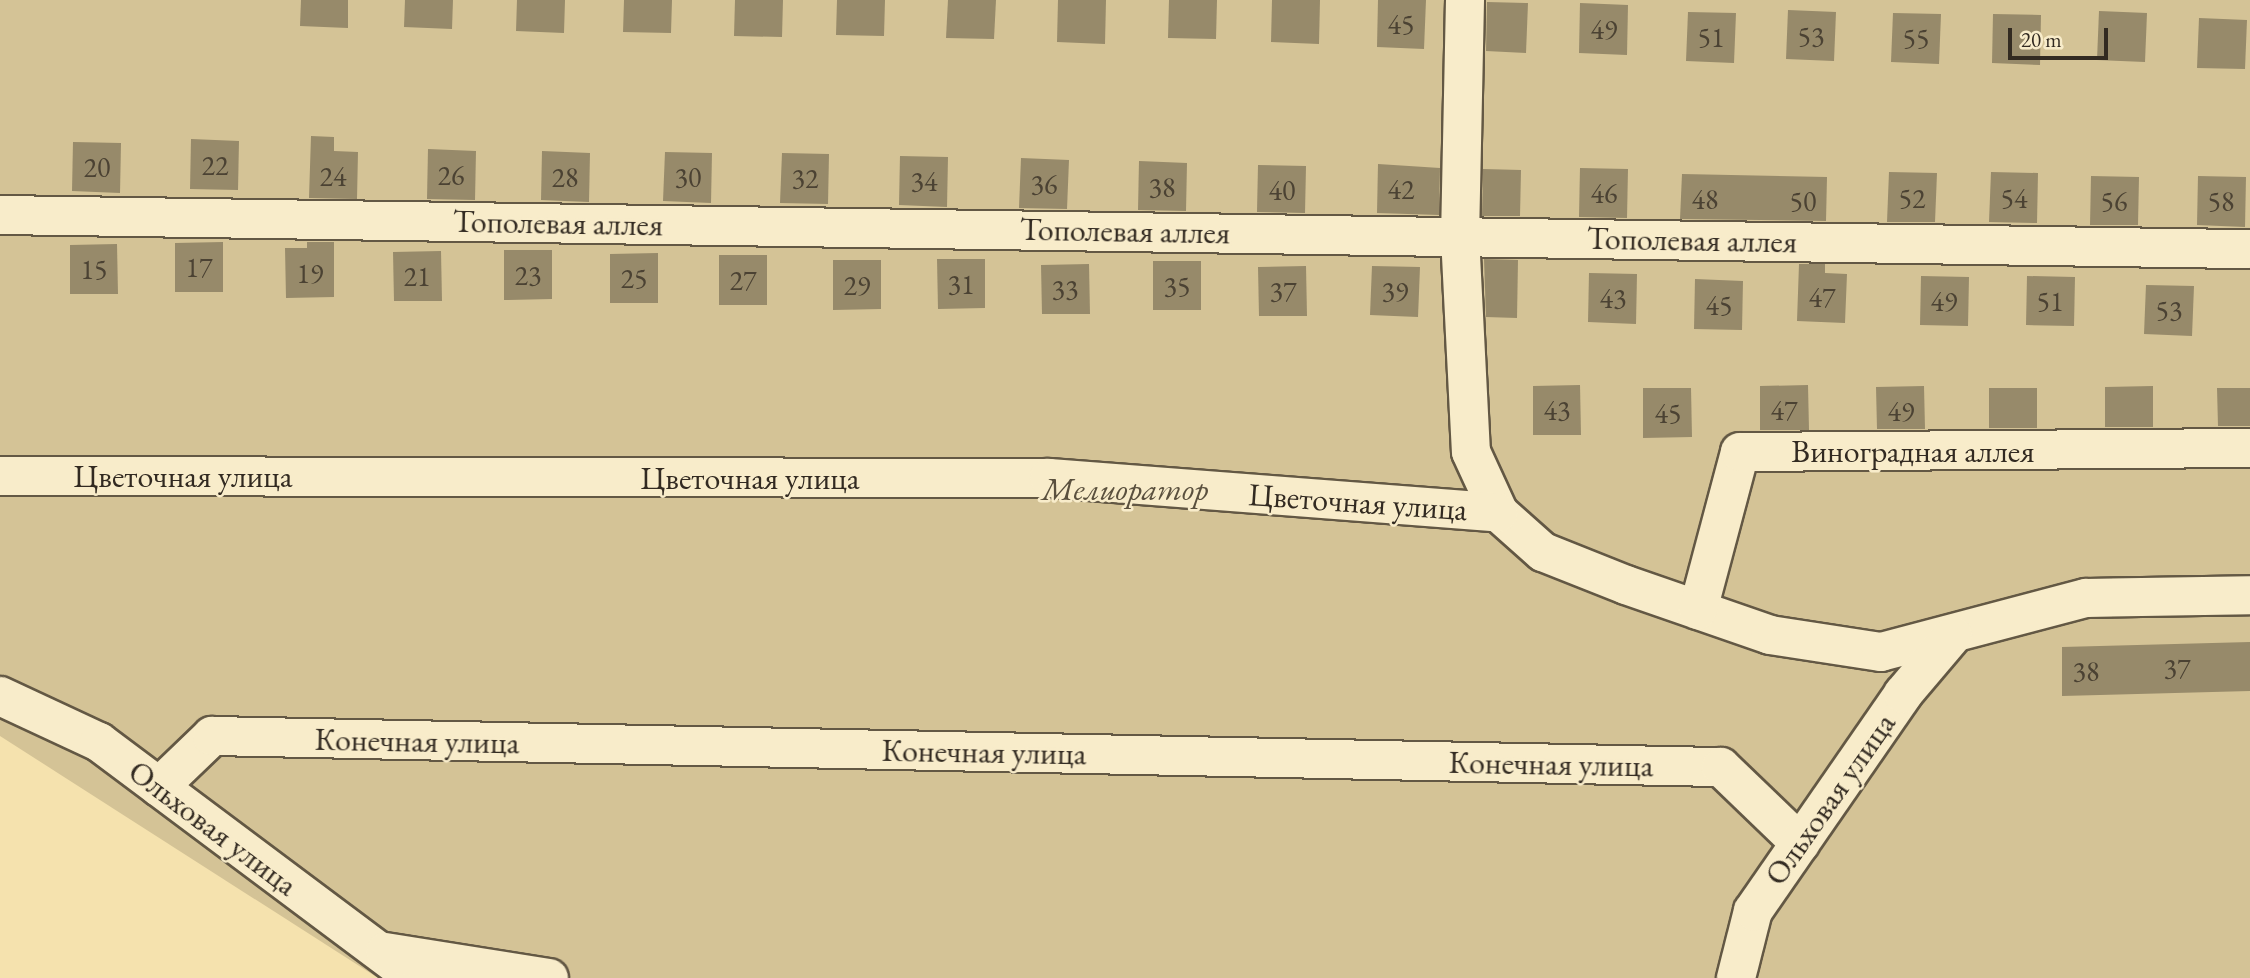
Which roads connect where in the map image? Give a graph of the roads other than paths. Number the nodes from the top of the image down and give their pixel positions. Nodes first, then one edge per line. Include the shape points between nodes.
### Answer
1 (1465, 0) edge
2 (0, 215) edge
3 (1460, 236) junction
4 (2250, 249) edge
5 (2250, 448) edge
6 (0, 476) edge
7 (1499, 513) junction
8 (2250, 596) edge
9 (1698, 610) junction
10 (1953, 635) junction
11 (0, 696) edge
12 (159, 787) junction
13 (1800, 843) junction
14 (380, 951) junction
15 (415, 978) edge
16 (549, 978) edge
17 (1737, 978) edge

1 - 3 street
2 - 3 street, Тополевая аллея
3 - 4 street, Тополевая аллея
3 - 7 street via 1471,452
5 - 9 street, Виноградная аллея via 1740,452
6 - 7 street, Цветочная улица via 1049,478
7 - 9 street via 1543,552
8 - 10 street via 2086,598
9 - 10 street via 1770,635 1881,652
10 - 13 street, Ольховая улица via 1902,694
11 - 12 street, Ольховая улица via 99,742
12 - 13 street, Конечная улица via 212,736 1721,767
12 - 14 street, Ольховая улица
13 - 17 street, Ольховая улица via 1753,911
14 - 15 street, Ольховая улица
14 - 16 street

